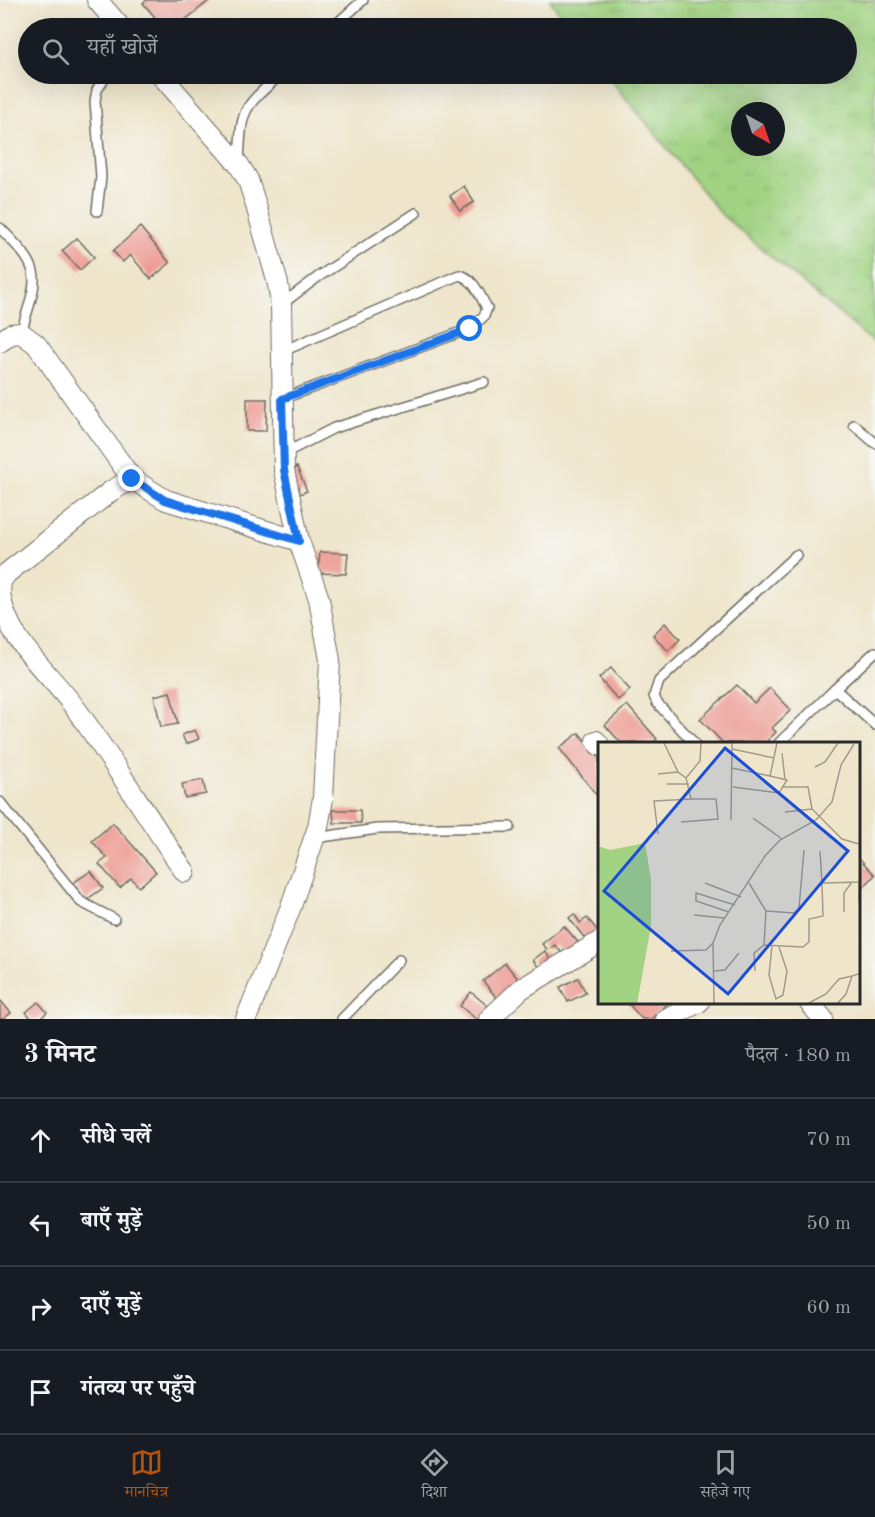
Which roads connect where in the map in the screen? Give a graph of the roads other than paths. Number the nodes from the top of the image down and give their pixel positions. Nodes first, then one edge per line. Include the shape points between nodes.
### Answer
1 (98, 0) edge
2 (363, 0) edge
3 (113, 18) edge
4 (343, 18) edge
5 (101, 84) edge
6 (169, 84) edge
7 (271, 84) edge
8 (239, 165) junction
9 (97, 211) dead end
10 (416, 213) dead end
11 (0, 228) edge
12 (281, 305) junction
13 (21, 333) junction
14 (0, 342) edge
15 (281, 351) junction
16 (484, 382) dead end
17 (282, 399) junction
18 (854, 425) dead end
19 (875, 443) edge
20 (282, 454) junction
21 (132, 479) junction
22 (299, 541) junction
23 (796, 555) dead end
24 (0, 592) edge
25 (875, 652) edge
26 (835, 689) junction
27 (875, 725) edge
28 (693, 742) edge
29 (780, 742) edge
30 (0, 802) edge
31 (510, 827) dead end
32 (315, 838) junction
33 (185, 872) dead end
34 (114, 919) dead end
35 (598, 943) edge
36 (399, 960) dead end
37 (695, 1004) edge
38 (811, 1004) edge
39 (246, 1019) edge
40 (342, 1019) edge
41 (489, 1019) edge
42 (666, 1019) edge
43 (824, 1019) edge

1 - 3 street
2 - 4 lane
5 - 9 lane via 94,101 101,177
6 - 8 street
7 - 8 lane via 246,108 240,122
8 - 12 street via 248,180 274,261
10 - 12 lane via 324,272
11 - 13 lane via 32,265 34,287
12 - 15 street
13 - 14 street via 11,333
13 - 21 street via 36,344
15 - 17 street
15 - 17 lane via 459,276 472,282 487,308 470,329
16 - 20 lane via 334,428
17 - 20 street
18 - 19 lane
20 - 22 street
21 - 22 street via 165,500
21 - 24 street via 111,491 7,573
22 - 32 street via 319,599 330,660 323,798
23 - 28 lane via 659,681 654,696 657,703
24 - 33 street via 10,628 74,707
25 - 26 lane
26 - 27 lane
26 - 29 lane
30 - 34 lane via 81,902
31 - 32 lane via 377,829
32 - 39 street
35 - 41 street via 521,989
36 - 40 lane
37 - 42 street
38 - 43 street

